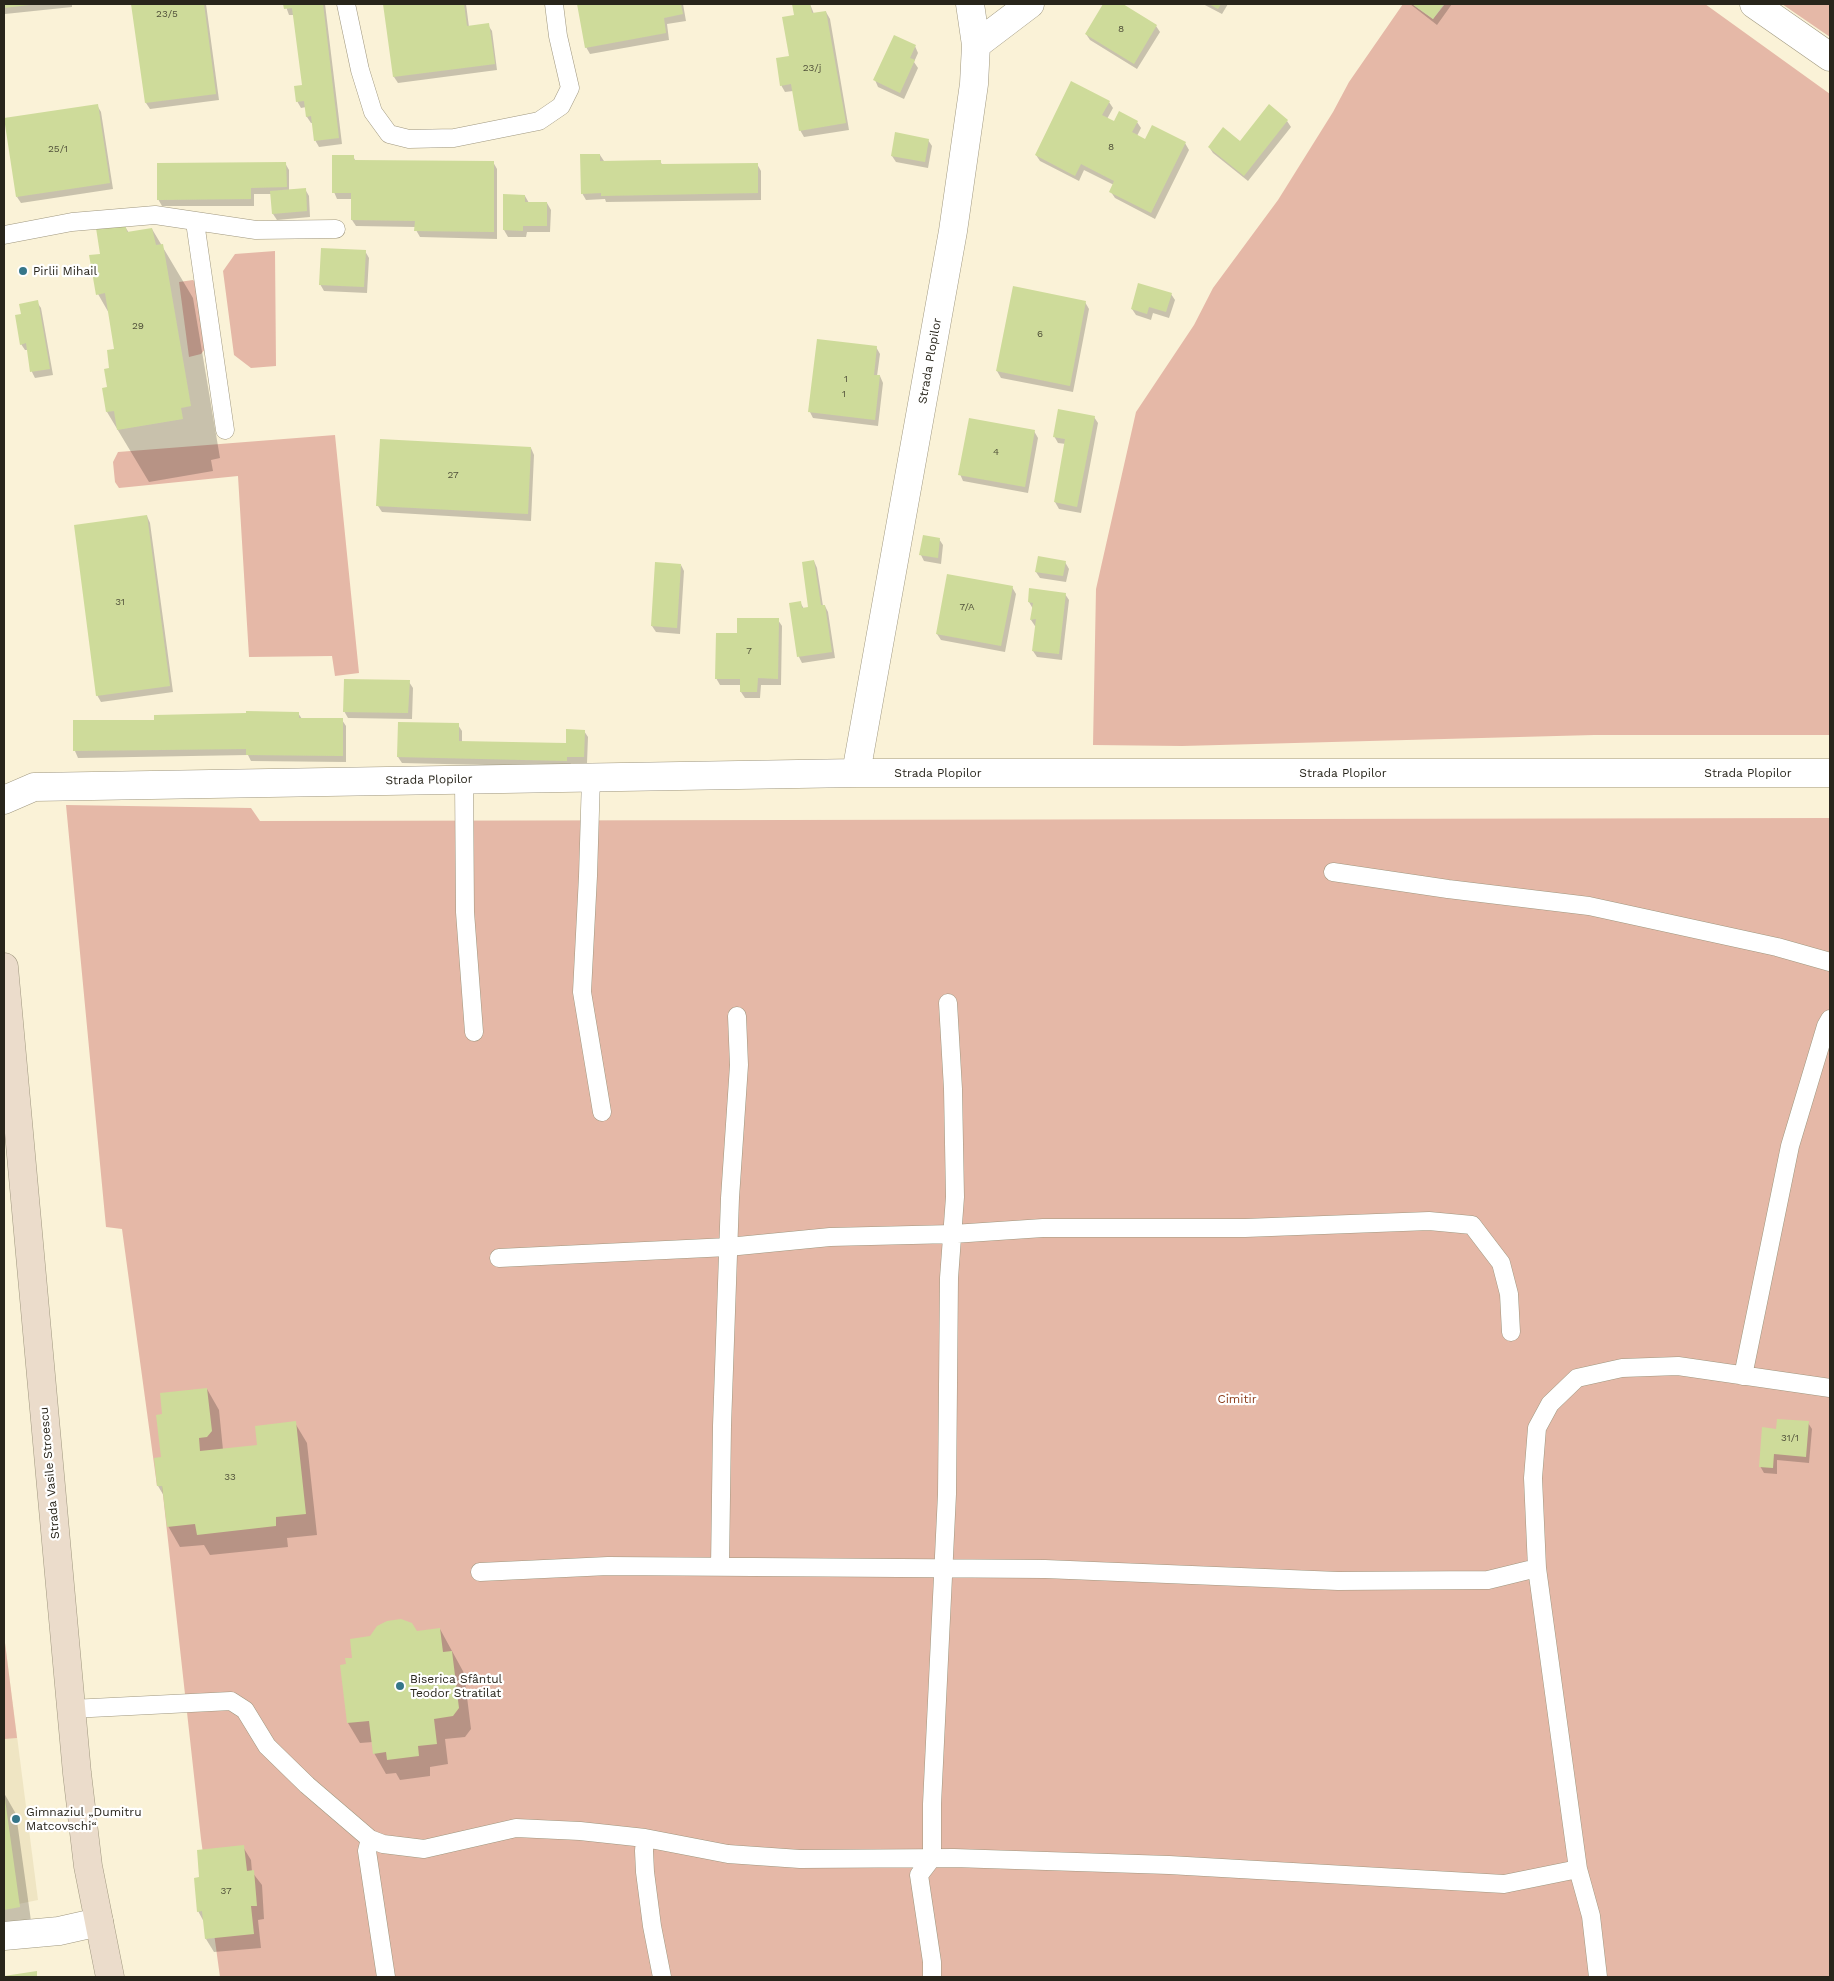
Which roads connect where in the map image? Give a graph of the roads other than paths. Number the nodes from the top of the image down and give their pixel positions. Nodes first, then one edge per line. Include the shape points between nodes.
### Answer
1 (346, 4) edge
2 (554, 4) edge
3 (970, 4) edge
4 (1030, 4) edge
5 (1754, 4) edge
6 (976, 45) junction
7 (1830, 57) edge
8 (195, 222) junction
9 (336, 229) dead end
10 (4, 236) edge
11 (225, 430) dead end
12 (856, 773) junction
13 (1830, 773) edge
14 (591, 778) junction
15 (464, 780) junction
16 (4, 800) edge
17 (1333, 872) dead end
18 (1830, 962) edge
19 (4, 967) edge
20 (948, 1003) dead end
21 (737, 1016) dead end
22 (1830, 1019) edge
23 (474, 1032) dead end
24 (602, 1112) dead end
25 (953, 1234) junction
26 (728, 1247) junction
27 (499, 1258) dead end
28 (1511, 1332) dead end
29 (1743, 1376) junction
30 (1830, 1388) edge
31 (720, 1567) junction
32 (1537, 1568) junction
33 (943, 1569) junction
34 (480, 1572) dead end
35 (71, 1709) junction
36 (370, 1838) junction
37 (645, 1838) junction
38 (932, 1858) junction
39 (1578, 1869) junction
40 (99, 1922) junction
41 (4, 1936) edge
42 (110, 1977) edge
43 (386, 1977) edge
44 (662, 1977) edge
45 (932, 1977) edge
46 (1598, 1977) edge

1 - 2 lane via 373,112 389,134 454,138 539,121 561,106 570,88
3 - 6 street
4 - 6 street
5 - 7 street
6 - 12 street, Strada Plopilor via 974,84 953,231
8 - 9 lane via 256,230
8 - 10 lane via 155,215 72,222
8 - 11 lane
12 - 13 street, Strada Plopilor
12 - 14 street, Strada Plopilor
14 - 15 street, Strada Plopilor
14 - 24 lane via 582,992
15 - 16 street, Strada Plopilor via 34,787
15 - 23 lane via 465,912
17 - 18 lane via 1589,906 1777,947
19 - 35 main road, Strada Vasile Stroescu
20 - 25 lane via 954,1089
21 - 26 lane via 739,1064
22 - 29 lane via 1790,1146
25 - 26 lane via 830,1237
25 - 28 lane via 1043,1228 1245,1228 1429,1221 1472,1225 1501,1263 1509,1294
25 - 33 lane via 949,1278
26 - 27 lane
26 - 31 lane
29 - 30 lane
29 - 32 lane via 1669,1367 1622,1368 1577,1378 1550,1404 1537,1428 1534,1478
31 - 33 lane
31 - 34 lane via 608,1566
32 - 33 lane via 1488,1580 1338,1581 1044,1569
32 - 39 lane
33 - 38 lane
35 - 36 lane via 231,1701 245,1710 267,1746
35 - 40 main road, Strada Vasile Stroescu via 87,1857
36 - 37 lane via 383,1844 424,1849 516,1828
36 - 43 lane via 367,1852
37 - 38 lane via 728,1854 800,1859
37 - 44 lane via 645,1872
38 - 39 lane via 1169,1865 1504,1884
38 - 45 lane via 919,1875
39 - 46 lane via 1591,1916
40 - 41 street via 59,1931
40 - 42 main road, Strada Vasile Stroescu

